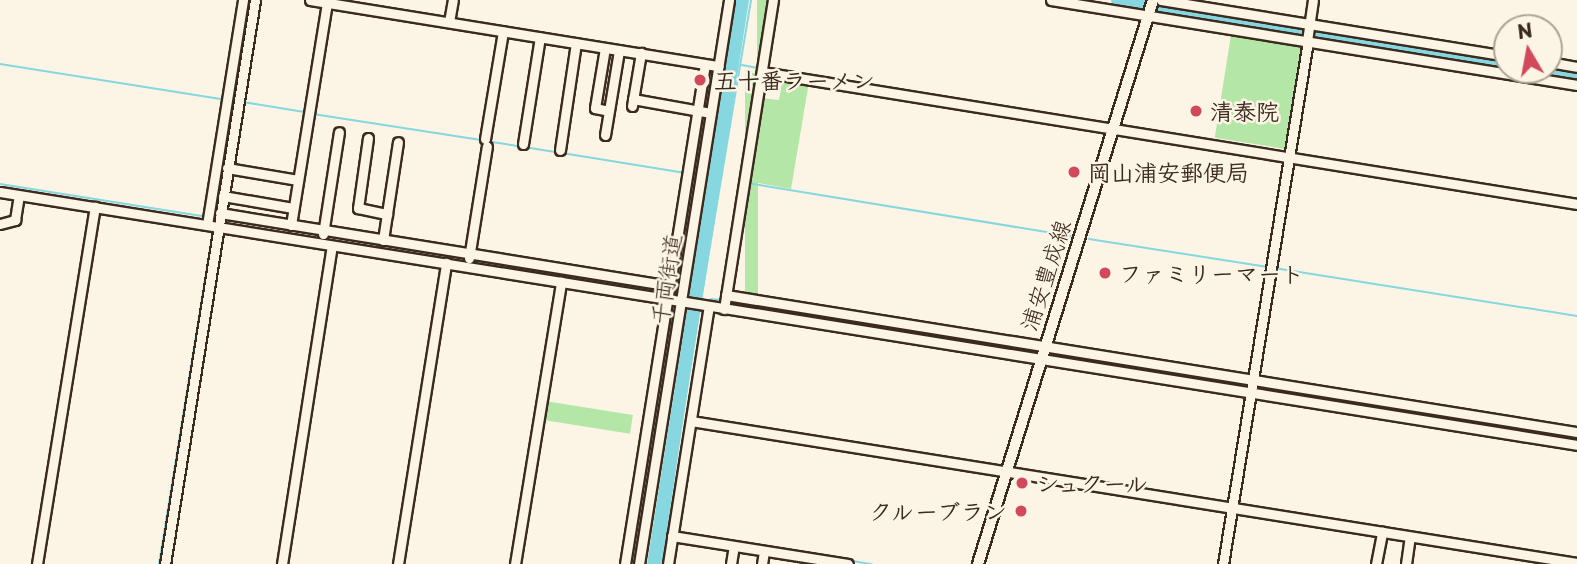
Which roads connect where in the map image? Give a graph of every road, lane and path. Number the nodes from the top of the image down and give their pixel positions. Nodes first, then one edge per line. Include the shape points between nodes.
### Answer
1 (243, 0) edge
2 (255, 0) edge
3 (310, 0) edge
4 (453, 0) edge
5 (729, 0) edge
6 (773, 0) edge
7 (1051, 0) edge
8 (1161, 0) edge
9 (1313, 0) edge
10 (327, 3) junction
11 (1152, 7) edge
12 (449, 20) junction
13 (503, 31) junction
14 (1308, 34) junction
15 (540, 37) junction
16 (576, 43) junction
17 (605, 48) junction
18 (620, 50) junction
19 (641, 53) junction
20 (1493, 54) edge
21 (705, 64) junction
22 (719, 66) junction
23 (762, 70) junction
24 (1577, 85) edge
25 (609, 111) junction
26 (703, 112) junction
27 (1114, 129) junction
28 (339, 132) dead end
29 (605, 135) dead end
30 (368, 138) dead end
31 (398, 142) dead end
32 (523, 144) dead end
33 (560, 150) dead end
34 (1289, 155) junction
35 (227, 168) junction
36 (298, 180) junction
37 (0, 192) edge
38 (19, 196) junction
39 (223, 196) junction
40 (1577, 204) edge
41 (95, 207) junction
42 (293, 208) junction
43 (387, 214) junction
44 (214, 221) junction
45 (0, 223) edge
46 (291, 225) junction
47 (323, 236) junction
48 (383, 240) junction
49 (332, 246) junction
50 (468, 259) junction
51 (446, 263) junction
52 (561, 282) junction
53 (669, 292) junction
54 (725, 301) junction
55 (684, 302) junction
56 (706, 306) junction
57 (1042, 352) junction
58 (1251, 385) junction
59 (655, 411) junction
60 (691, 421) junction
61 (1577, 432) edge
62 (1577, 445) edge
63 (1006, 473) junction
64 (1231, 508) junction
65 (1382, 532) junction
66 (672, 536) junction
67 (1410, 537) junction
68 (734, 546) junction
69 (764, 551) junction
70 (795, 560) edge
71 (829, 563) edge
72 (1577, 563) edge
73 (37, 564) edge
74 (164, 564) edge
75 (282, 564) edge
76 (398, 564) edge
77 (515, 564) edge
78 (626, 564) edge
79 (639, 564) edge
80 (668, 564) edge
81 (731, 564) edge
82 (762, 564) edge
83 (848, 564) edge
84 (978, 564) edge
85 (1223, 564) edge
86 (1376, 564) edge
87 (1406, 564) edge

1 - 44 street
2 - 35 street
3 - 10 street
4 - 12 street
5 - 22 street, 千両街道
6 - 23 street
7 - 11 street
8 - 14 street
9 - 14 street
10 - 12 street
10 - 36 street
11 - 14 street
11 - 27 main road, 浦安豊成線
12 - 13 street
13 - 15 street
13 - 50 street
14 - 20 street
14 - 24 street
14 - 34 street
15 - 16 street
15 - 32 street
16 - 17 street
16 - 33 street
17 - 18 street
17 - 25 street via 595,108
18 - 19 street
18 - 25 street
19 - 21 street
19 - 26 street via 632,103
21 - 22 street
21 - 26 street
22 - 26 street, 千両街道
23 - 27 street
23 - 54 street
25 - 29 street
26 - 53 street
26 - 55 street, 千両街道
27 - 34 street
27 - 57 main road, 浦安豊成線
28 - 47 street
30 - 43 street via 358,208
31 - 43 street
34 - 40 street
34 - 58 street
35 - 36 street
35 - 39 street
36 - 42 street
37 - 38 street
38 - 41 street
38 - 45 street via 15,220
39 - 42 street
39 - 44 street
41 - 44 street
41 - 73 street
42 - 46 street
43 - 48 street
44 - 46 street
44 - 47 street
44 - 74 street
46 - 47 street
47 - 48 street
47 - 49 street
48 - 50 street
49 - 51 street
49 - 75 street
50 - 51 street
50 - 52 street
50 - 53 street
51 - 76 street
52 - 53 street
52 - 77 street
53 - 55 street
53 - 59 street
54 - 56 street
54 - 57 street
55 - 56 street
55 - 59 street, 千両街道
56 - 60 street
57 - 58 street
57 - 58 street
57 - 63 main road, 浦安豊成線
58 - 61 street
58 - 62 street
58 - 64 street
59 - 78 street
59 - 79 street, 千両街道
60 - 63 street
60 - 66 street
63 - 64 street
63 - 84 main road, 浦安豊成線
64 - 65 street
64 - 85 street
65 - 67 street
65 - 86 street
66 - 68 street
66 - 80 street
67 - 72 street
67 - 87 street
68 - 69 street
68 - 81 street
69 - 70 street
69 - 82 street
70 - 71 street
71 - 83 street

